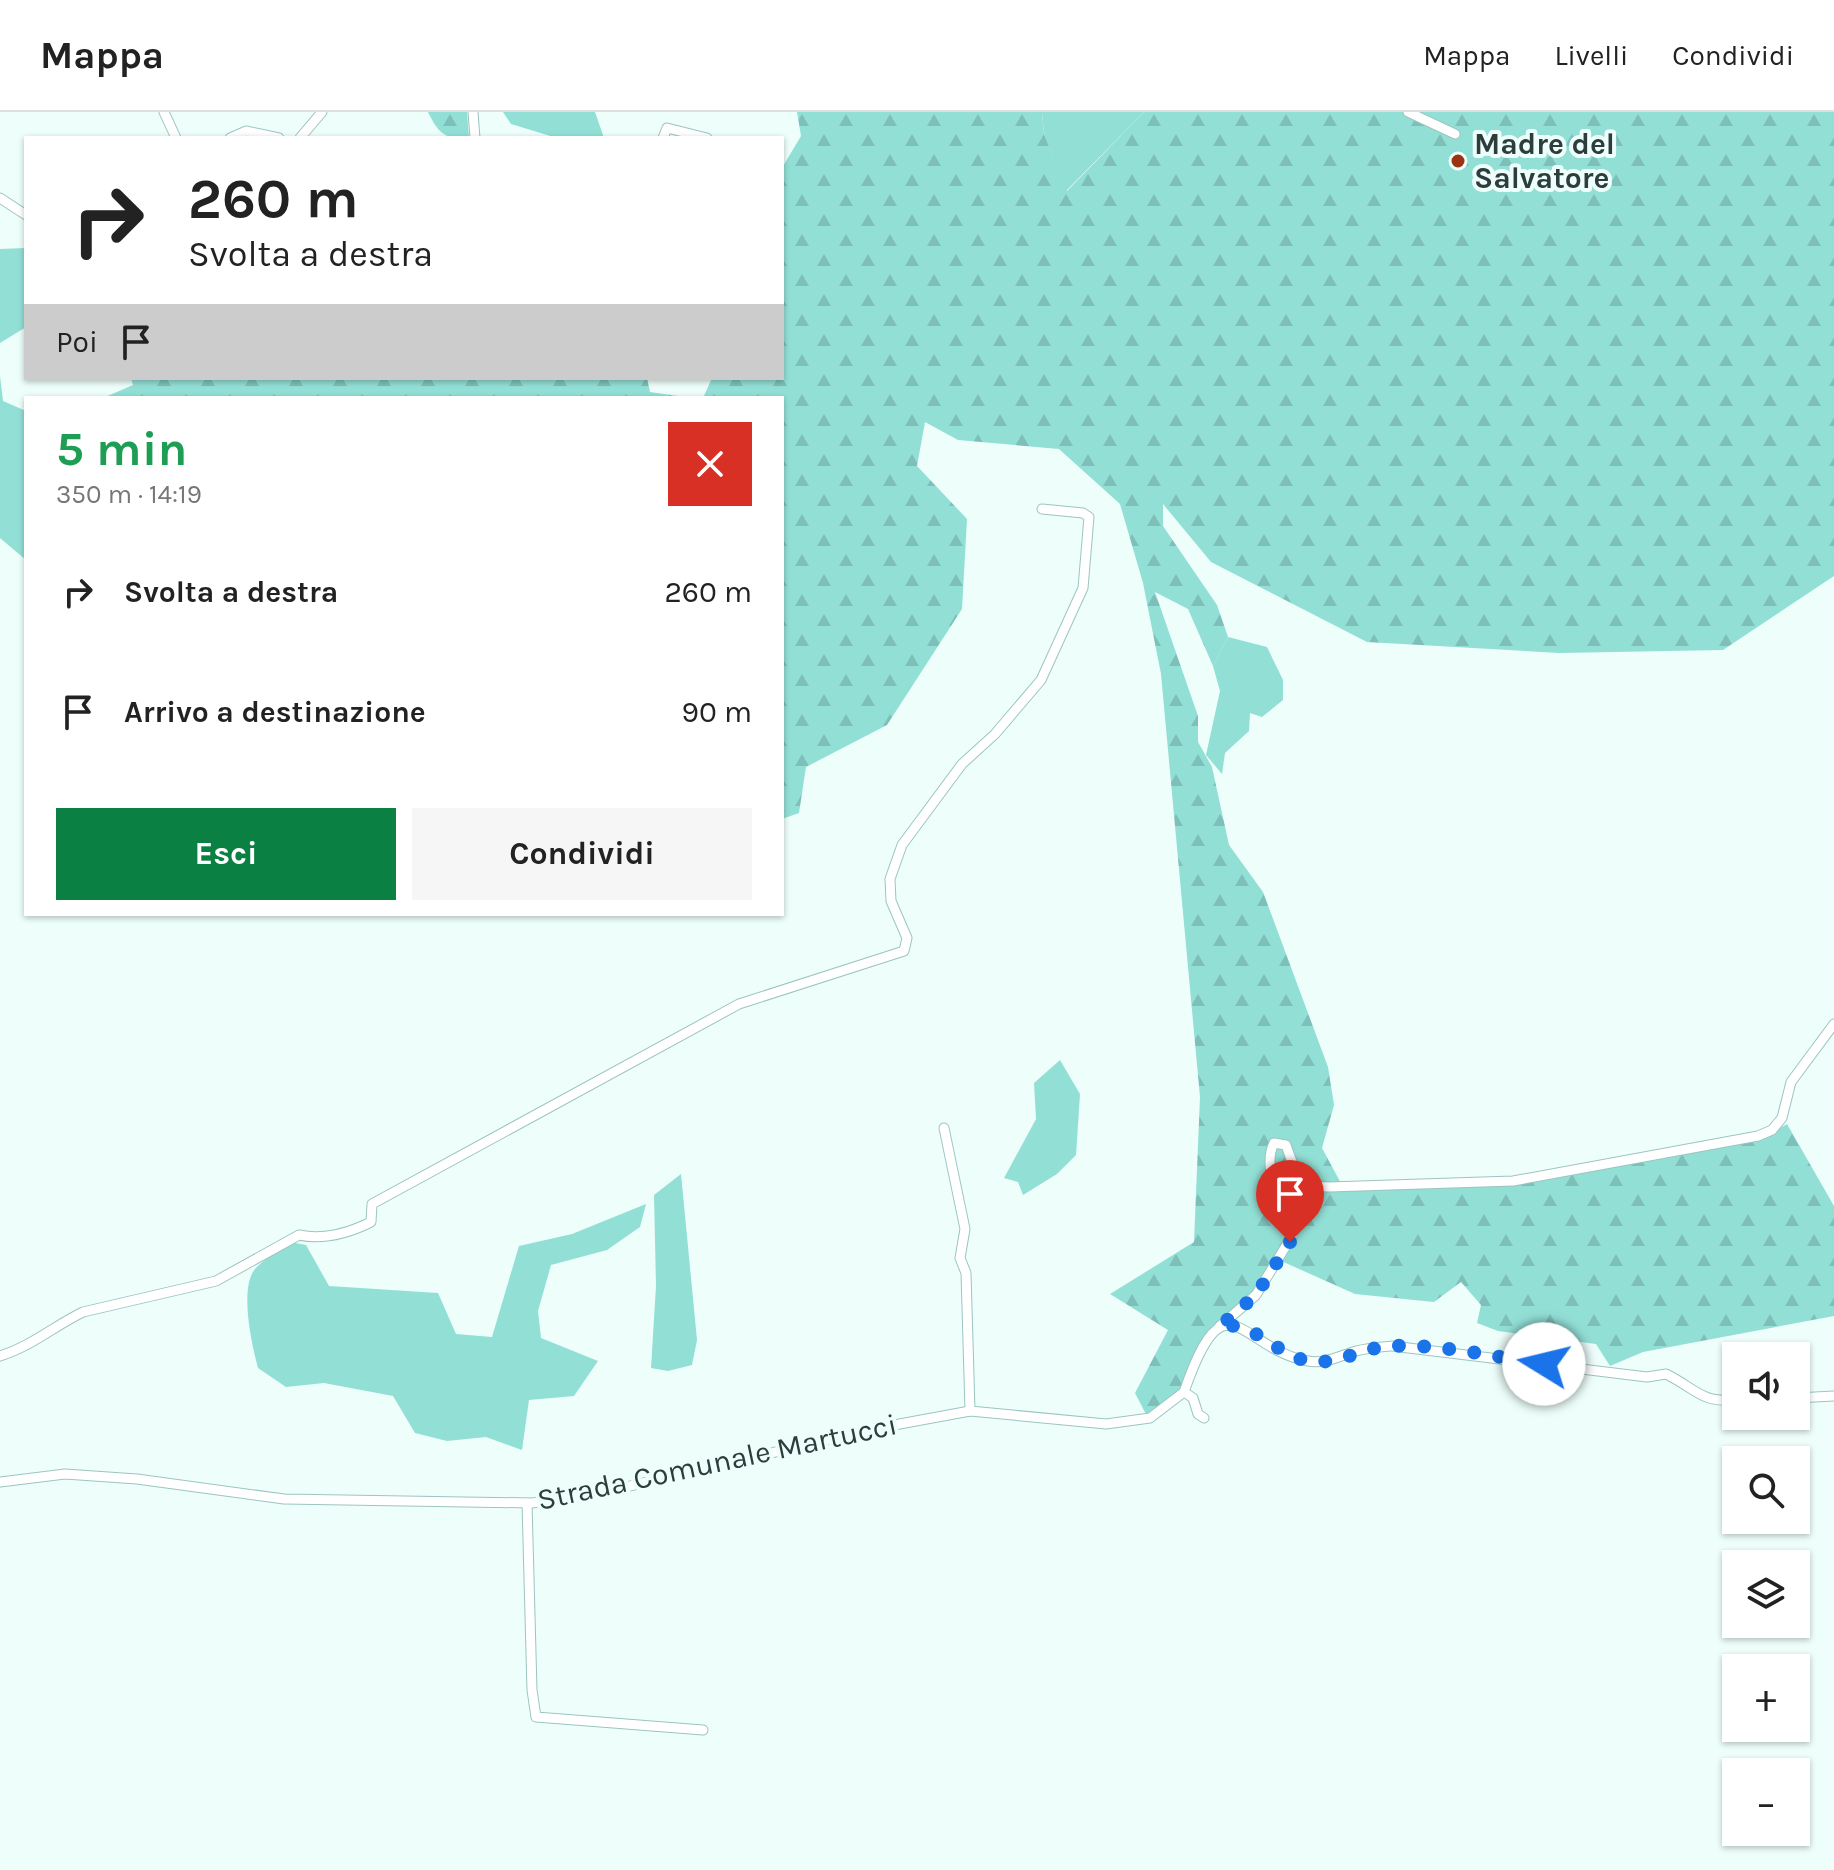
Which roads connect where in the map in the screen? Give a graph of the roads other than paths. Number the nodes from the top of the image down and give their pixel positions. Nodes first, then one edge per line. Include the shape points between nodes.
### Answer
1 (164, 112) edge
2 (322, 112) edge
3 (473, 112) edge
4 (1408, 112) edge
5 (1455, 134) dead end
6 (175, 136) edge
7 (235, 136) edge
8 (270, 136) edge
9 (302, 136) edge
10 (475, 136) edge
11 (664, 136) edge
12 (699, 136) edge
13 (0, 198) edge
14 (24, 214) edge
15 (1042, 509) dead end
16 (1834, 1024) edge
17 (1829, 1038) edge
18 (944, 1128) dead end
19 (1219, 1327) junction
20 (0, 1356) edge
21 (1184, 1392) junction
22 (1834, 1396) edge
23 (1810, 1397) edge
24 (1722, 1401) edge
25 (970, 1411) junction
26 (1204, 1418) dead end
27 (0, 1482) edge
28 (527, 1503) junction
29 (703, 1730) dead end

1 - 6 street
2 - 9 street
3 - 10 street
4 - 5 street
7 - 8 street via 246,131
11 - 12 street via 667,128
13 - 14 street
15 - 20 street via 1089,517 1083,588 1041,680 962,764 902,845 890,879 891,901 907,938 904,951 770,993 707,1019 372,1204 371,1222 357,1229 299,1235 216,1281 83,1312 34,1343
16 - 17 street
17 - 19 street via 1791,1082 1782,1118 1772,1130 1747,1138 1513,1181 1329,1187 1303,1181 1286,1145 1274,1143 1272,1169 1292,1236 1256,1295
18 - 25 street via 965,1229 960,1258 966,1273
19 - 21 street via 1195,1361
19 - 24 street via 1248,1330 1307,1361 1331,1361 1392,1346 1647,1377 1666,1374 1698,1396
21 - 25 street, Strada Comunale Martucci via 1153,1417 1106,1424
21 - 26 street
22 - 23 street
25 - 28 street, Strada Comunale Martucci via 596,1494
27 - 28 street, Strada Comunale Martucci via 65,1474 284,1499
28 - 29 street via 536,1717

